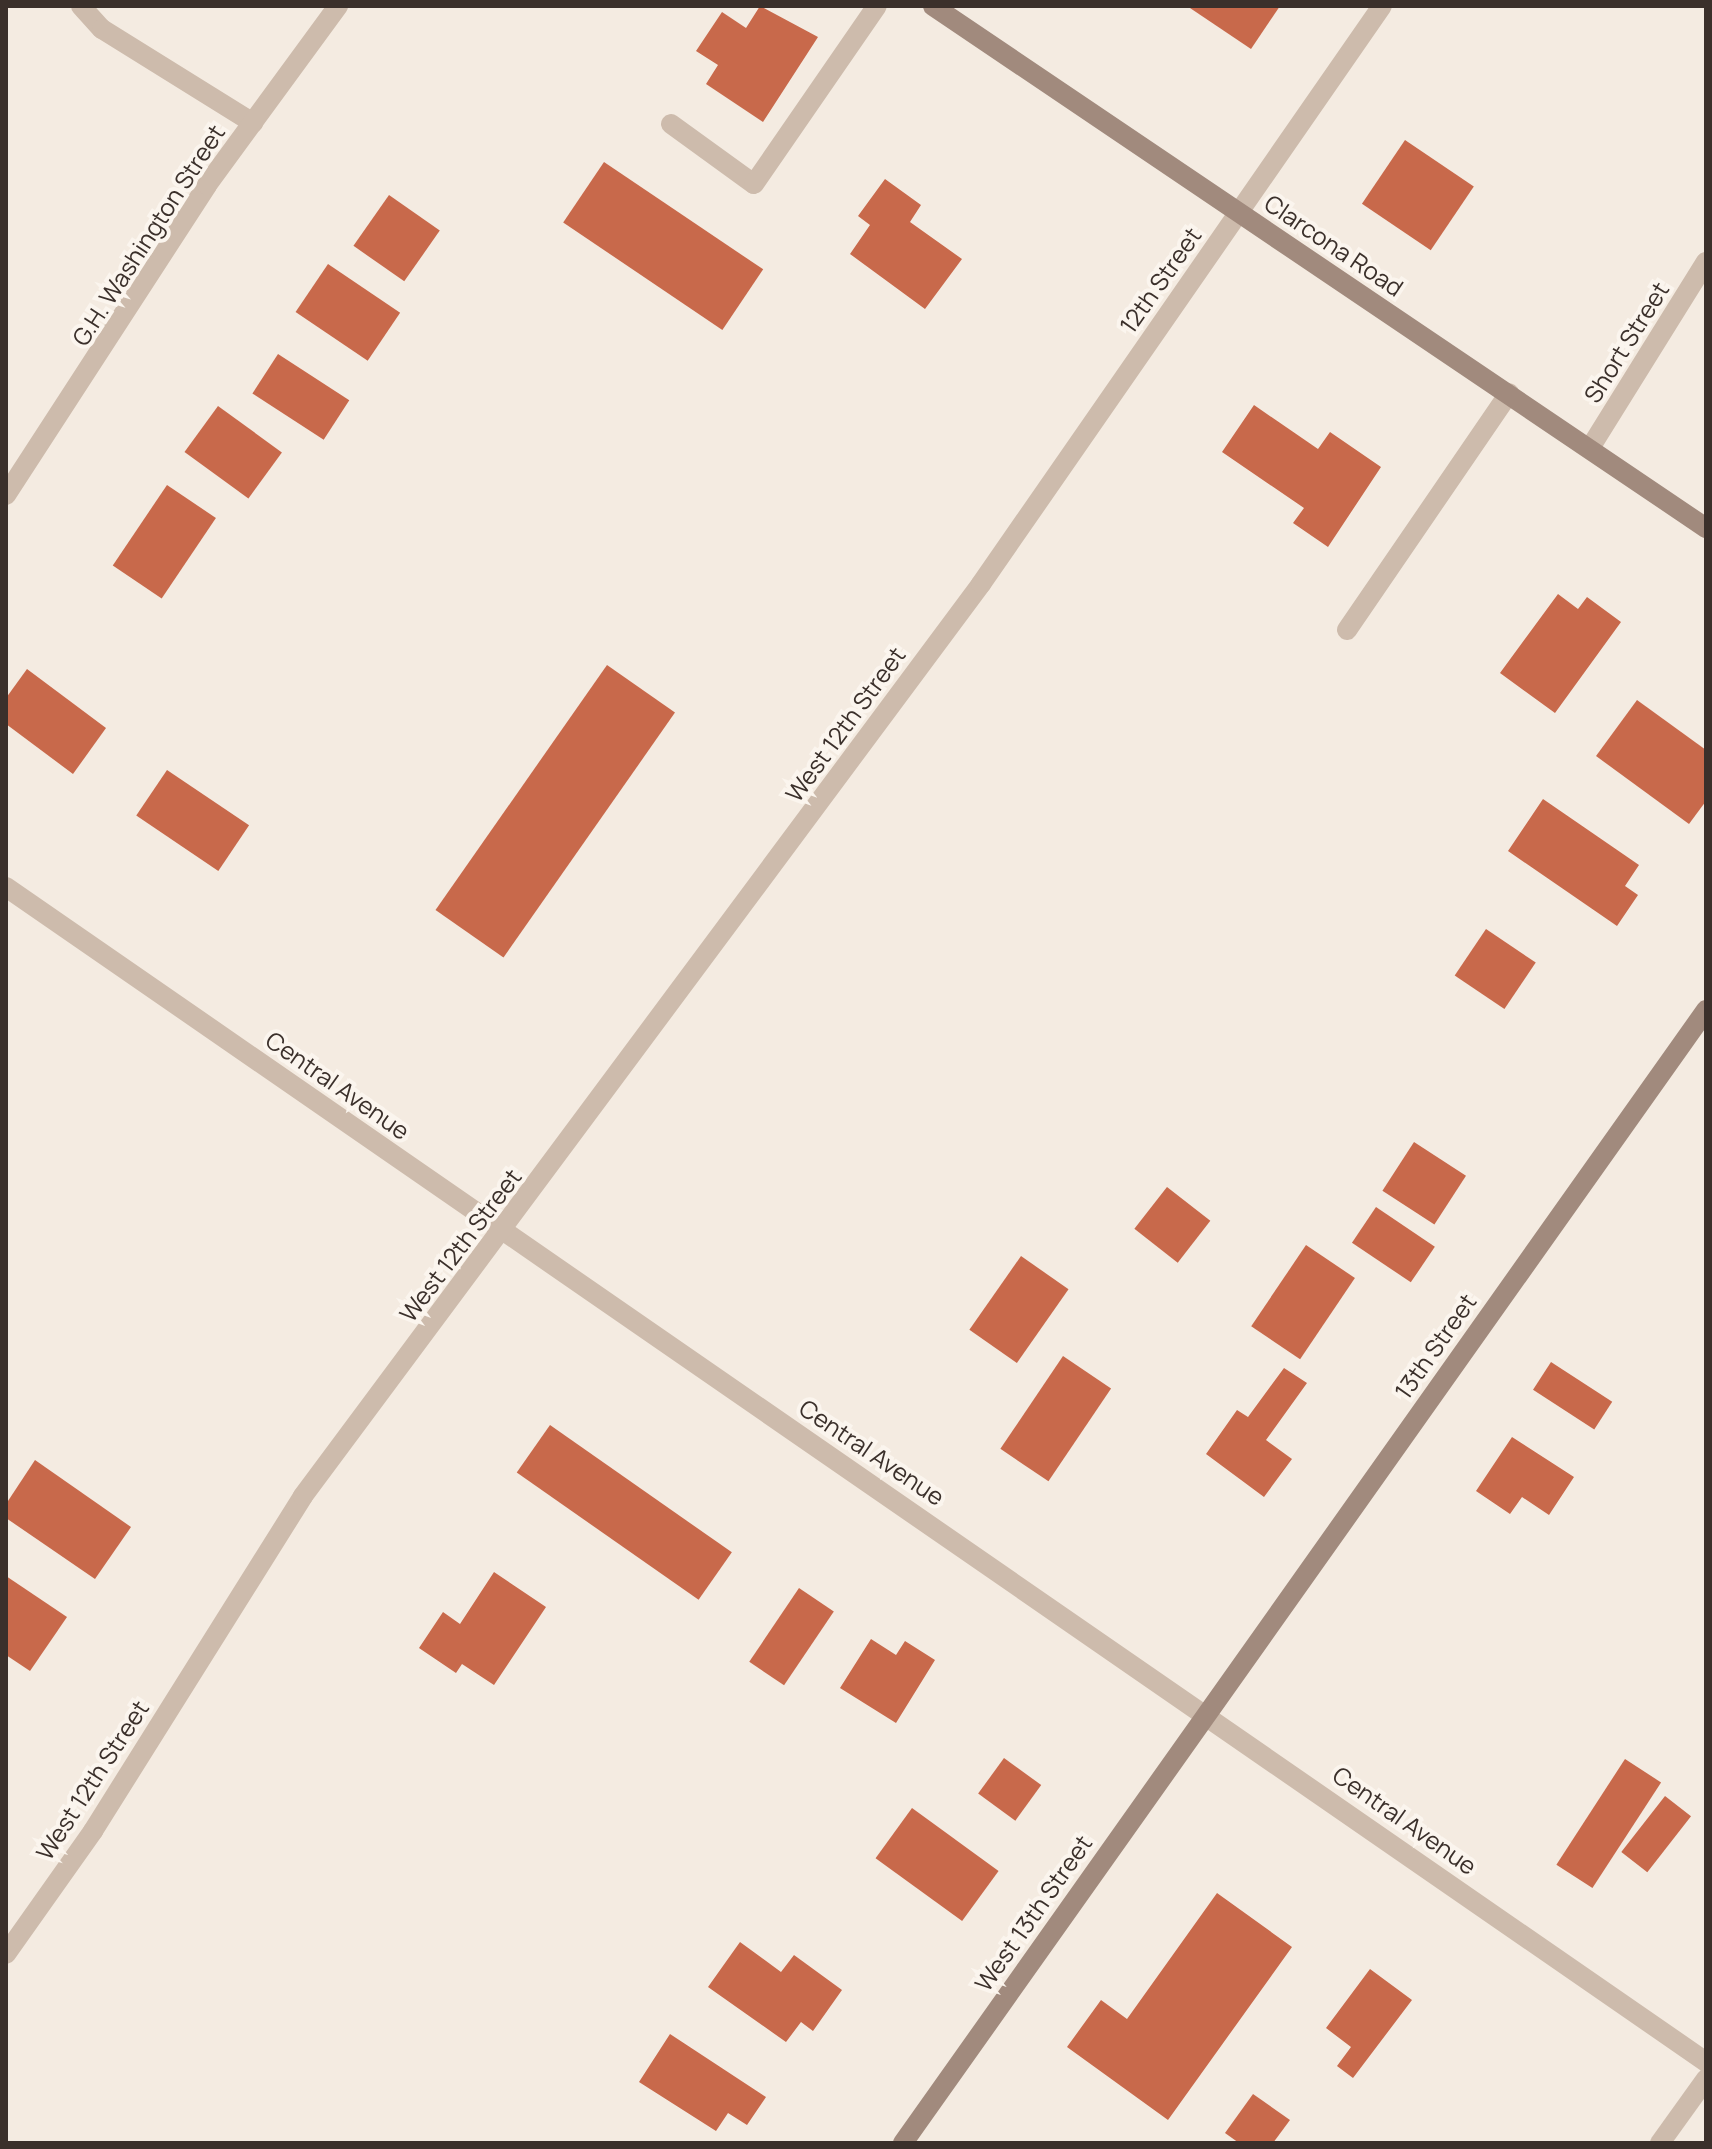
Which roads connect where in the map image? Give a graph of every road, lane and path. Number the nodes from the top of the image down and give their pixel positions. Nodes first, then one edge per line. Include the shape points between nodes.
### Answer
1 (81, 6) edge
2 (338, 6) edge
3 (877, 6) edge
4 (933, 6) edge
5 (1382, 6) edge
6 (253, 123) junction
7 (671, 124) dead end
8 (1239, 213) junction
9 (1706, 262) edge
10 (1509, 393) junction
11 (1590, 448) junction
12 (6, 495) edge
13 (1706, 528) edge
14 (981, 584) joint
15 (1347, 630) dead end
16 (6, 887) edge
17 (1706, 1010) edge
18 (504, 1230) junction
19 (1206, 1713) junction
20 (6, 1954) edge
21 (1706, 2062) edge
22 (1706, 2079) edge
23 (903, 2143) edge
24 (1660, 2143) edge

1 - 6 street via 102,29
2 - 6 street, G.H. Washington Street
3 - 7 street via 754,184
4 - 8 street, Clarcona Road
5 - 8 street, 12th Street
6 - 12 street, G.H. Washington Street
8 - 10 street, Clarcona Road
8 - 14 street, 12th Street
9 - 11 street, Short Street
10 - 11 street, Clarcona Road
10 - 15 street
11 - 13 street, Clarcona Road
14 - 18 street, West 12th Street
16 - 18 street, Central Avenue
17 - 19 street, 13th Street
18 - 19 street, Central Avenue
18 - 20 street, West 12th Street via 303,1496 93,1831
19 - 21 street, Central Avenue
19 - 23 street, West 13th Street
22 - 24 street

